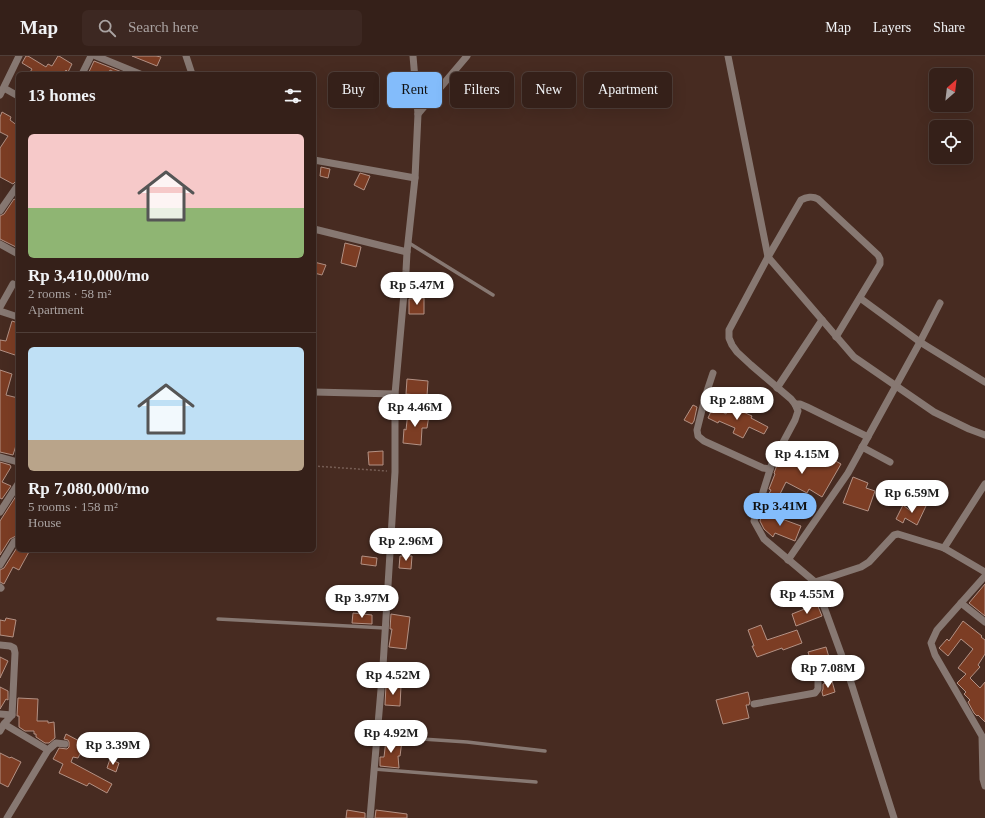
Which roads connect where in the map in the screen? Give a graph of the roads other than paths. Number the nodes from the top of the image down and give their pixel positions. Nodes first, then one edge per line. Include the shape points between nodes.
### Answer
1 (19, 56) edge
2 (91, 56) edge
3 (96, 56) edge
4 (186, 56) edge
5 (413, 56) edge
6 (468, 56) edge
7 (728, 56) edge
8 (83, 72) edge
9 (135, 72) edge
10 (191, 72) edge
11 (4, 88) junction
12 (0, 95) edge
13 (16, 95) edge
14 (418, 114) junction
15 (316, 160) edge
16 (415, 178) junction
17 (16, 194) edge
18 (0, 211) edge
19 (316, 230) edge
20 (408, 242) junction
21 (0, 244) edge
22 (407, 252) junction
23 (16, 253) edge
24 (768, 257) junction
25 (13, 284) dead end
26 (493, 295) dead end
27 (860, 298) junction
28 (940, 303) dead end
29 (0, 307) edge
30 (0, 311) edge
31 (16, 316) edge
32 (822, 320) junction
33 (836, 337) junction
34 (920, 342) junction
35 (713, 373) dead end
36 (985, 382) edge
37 (896, 386) junction
38 (778, 388) junction
39 (316, 392) edge
40 (395, 394) junction
41 (795, 404) junction
42 (985, 435) edge
43 (868, 437) junction
44 (862, 448) junction
45 (0, 457) edge
46 (16, 461) edge
47 (890, 462) dead end
48 (770, 470) junction
49 (985, 484) edge
50 (16, 487) edge
51 (0, 512) edge
52 (16, 541) edge
53 (944, 548) junction
54 (788, 560) junction
55 (0, 565) edge
56 (985, 572) edge
57 (985, 576) edge
58 (815, 582) junction
59 (961, 603) junction
60 (218, 619) dead end
61 (985, 622) edge
62 (385, 628) junction
63 (0, 645) edge
64 (847, 670) junction
65 (754, 704) dead end
66 (0, 714) edge
67 (12, 715) junction
68 (4, 724) junction
69 (0, 732) edge
70 (377, 736) junction
71 (65, 744) dead end
72 (48, 750) junction
73 (545, 751) dead end
74 (984, 756) edge
75 (374, 769) junction
76 (536, 782) dead end
77 (985, 786) edge
78 (7, 818) edge
79 (370, 818) edge
80 (894, 818) edge

1 - 11 street
2 - 8 street
3 - 9 street
4 - 10 street
5 - 14 street
6 - 14 street
7 - 24 street
11 - 12 street
11 - 13 street
14 - 16 street
15 - 16 street
16 - 20 street
17 - 18 street
19 - 22 street
20 - 22 street
20 - 26 lane
21 - 23 street
22 - 40 street
24 - 27 street via 801,200 816,197 880,259 880,264
24 - 32 street
24 - 38 street via 729,330 729,338 732,346 750,365
25 - 29 street
27 - 33 street
27 - 34 street
28 - 34 street
30 - 31 street
32 - 33 street
32 - 38 street
33 - 37 street via 854,357
34 - 36 street
34 - 37 street
35 - 48 street via 697,430 698,436
37 - 42 street via 934,412
37 - 43 street
38 - 41 street
39 - 40 street
40 - 62 street via 395,472
41 - 43 street via 807,407
41 - 48 street via 798,411 795,420
43 - 44 street
44 - 47 street
44 - 54 street via 848,473
45 - 46 street
48 - 54 street via 754,521 764,539
49 - 53 street
50 - 51 street
52 - 55 street
53 - 56 street
53 - 58 street via 894,535 861,567
54 - 58 street
57 - 59 street
58 - 64 street
59 - 61 street
59 - 74 street via 931,642 935,654 982,736
60 - 62 lane
62 - 70 street
63 - 67 street via 14,648 15,653
64 - 65 street via 818,674 818,689 815,693
64 - 80 street
66 - 67 street
67 - 68 street
68 - 69 street
68 - 72 street
70 - 73 lane via 467,742
70 - 75 street
71 - 72 street via 56,743
72 - 78 street
74 - 77 street
75 - 76 lane
75 - 79 street

